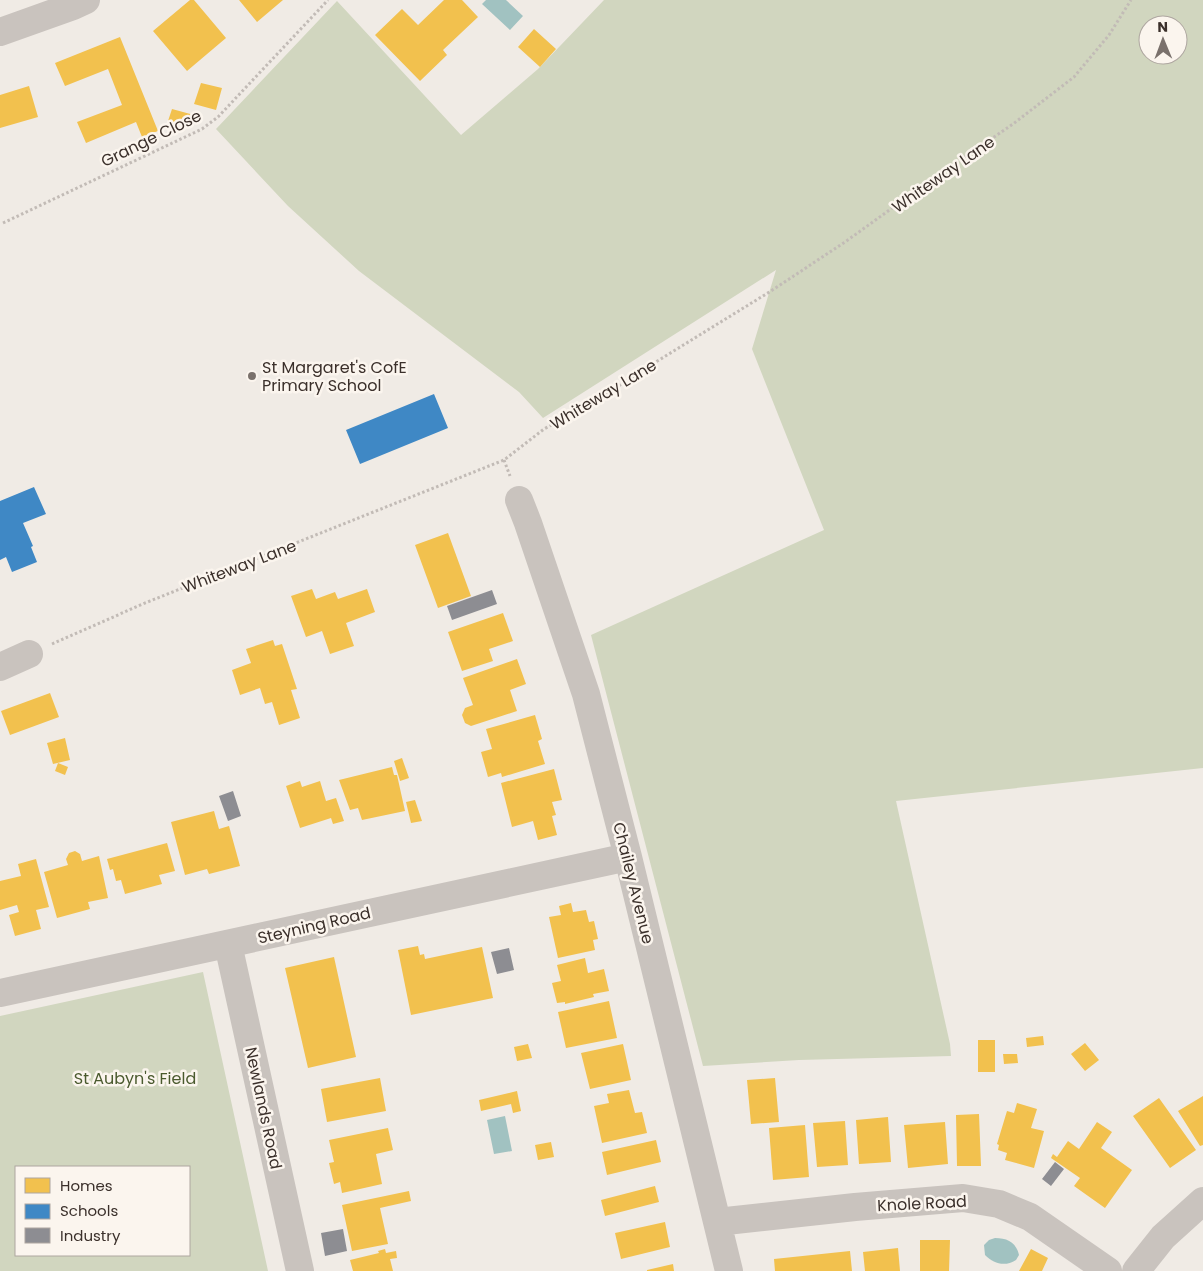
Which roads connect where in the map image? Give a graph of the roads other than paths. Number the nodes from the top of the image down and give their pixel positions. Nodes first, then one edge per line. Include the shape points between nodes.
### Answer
1 (86, 0) edge
2 (0, 32) edge
3 (519, 500) dead end
4 (29, 654) road end
5 (0, 667) edge
6 (628, 857) junction
7 (228, 944) junction
8 (0, 993) edge
9 (1203, 1201) edge
10 (718, 1222) junction
11 (300, 1271) edge
12 (729, 1271) edge
13 (1108, 1271) edge
14 (1136, 1271) edge

1 - 2 street
3 - 6 street, Chailey Avenue via 586,694
4 - 5 street
6 - 7 street, Steyning Road
6 - 10 street, Chailey Avenue
7 - 8 street, Steyning Road
7 - 11 street, Newlands Road
9 - 14 street via 1163,1237
10 - 12 street, Chailey Avenue
10 - 13 street, Knole Road via 964,1198 999,1204 1030,1216

